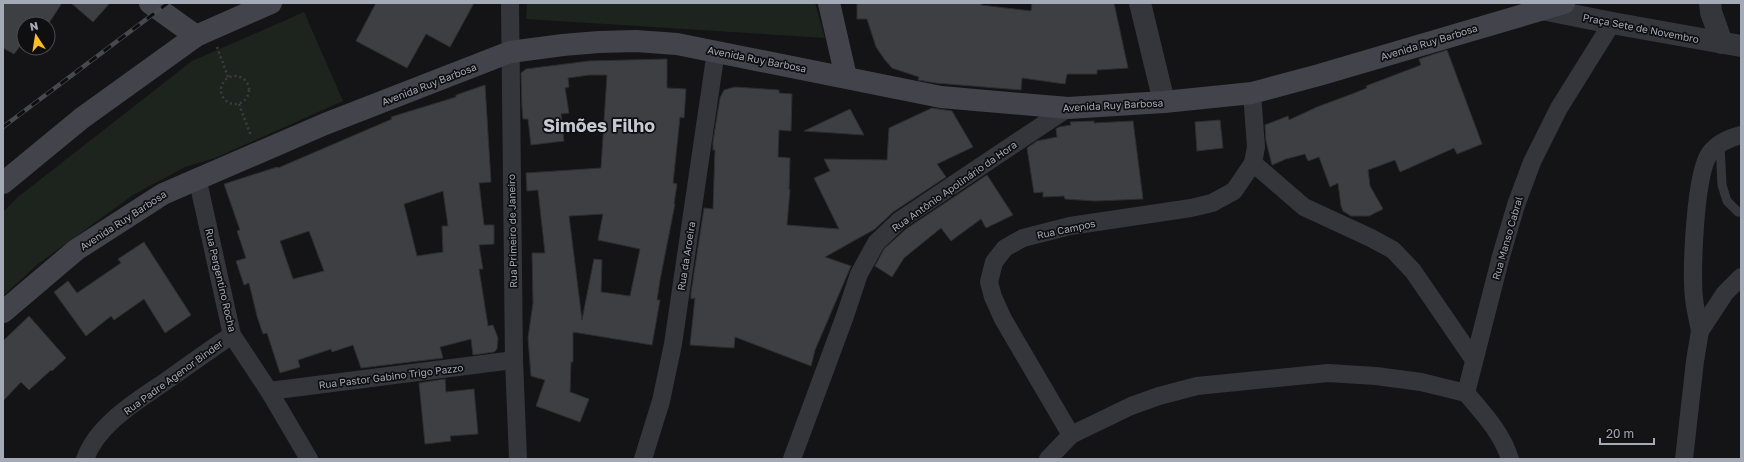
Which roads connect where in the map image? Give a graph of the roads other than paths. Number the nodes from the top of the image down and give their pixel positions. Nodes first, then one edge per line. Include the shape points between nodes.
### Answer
1 (271, 3) edge
2 (510, 3) edge
3 (829, 3) edge
4 (1140, 3) edge
5 (1564, 3) edge
6 (1710, 3) edge
7 (154, 6) edge
8 (1542, 8) junction
9 (1612, 24) junction
10 (203, 33) junction
11 (1732, 44) edge
12 (716, 51) junction
13 (510, 52) junction
14 (846, 76) junction
15 (1252, 93) junction
16 (1164, 102) junction
17 (1068, 108) junction
18 (1741, 136) edge
19 (1720, 143) junction
20 (1254, 163) junction
21 (198, 177) junction
22 (3, 183) edge
23 (1741, 212) edge
24 (1741, 277) edge
25 (3, 312) edge
26 (1700, 331) junction
27 (232, 335) junction
28 (514, 360) junction
29 (1474, 360) junction
30 (269, 391) junction
31 (1466, 393) junction
32 (1072, 435) junction
33 (85, 459) edge
34 (309, 459) edge
35 (518, 459) edge
36 (644, 459) edge
37 (792, 459) edge
38 (1048, 459) edge
39 (1510, 459) edge
40 (1684, 459) edge

1 - 10 main road
2 - 13 street, Rua Primeiro de Janeiro
3 - 14 main road
4 - 16 street
5 - 8 main road, Avenida Ruy Barbosa
6 - 11 street via 1714,23
7 - 10 main road
8 - 9 street, Praça Sete de Novembro
8 - 15 main road, Avenida Ruy Barbosa
9 - 11 street, Praça Sete de Novembro
9 - 29 street, Rua Manso Cabral via 1559,108 1532,162 1516,204
10 - 22 main road via 82,118
12 - 13 main road, Avenida Ruy Barbosa via 677,44 628,41 563,45
12 - 14 main road, Avenida Ruy Barbosa
12 - 36 street, Rua da Aroeira via 673,344 661,401
13 - 21 main road, Avenida Ruy Barbosa
13 - 28 street, Rua Primeiro de Janeiro
14 - 17 main road, Avenida Ruy Barbosa via 941,97
15 - 16 main road, Avenida Ruy Barbosa
15 - 20 street via 1256,147
16 - 17 main road, Avenida Ruy Barbosa
17 - 37 street, Rua Antônio Apolinário da Hora via 899,221 876,243 858,274
18 - 19 street
19 - 23 lane via 1722,185 1727,200
19 - 26 street via 1709,154 1699,187 1692,269
20 - 29 street via 1304,207 1393,250 1413,271
20 - 32 street, Rua Campos via 1234,191 1212,203 1070,226 1023,238 1005,248 994,262 989,282 1000,314
21 - 25 main road, Avenida Ruy Barbosa via 163,194 82,246
21 - 27 street, Rua Pergentino Rocha
24 - 26 street via 1725,293
26 - 40 street
27 - 30 street, Rua Pergentino Rocha
27 - 33 street, Rua Padre Agenor Binder via 127,409 104,430
28 - 30 street, Rua Pastor Gabino Trigo Pazzo
28 - 35 street, Rua Primeiro de Janeiro
29 - 31 street, Rua Manso Cabral
30 - 34 street, Rua Pergentino Rocha
31 - 32 street via 1421,382 1328,373 1252,380 1197,386 1159,396 1131,406
31 - 39 street via 1492,424
32 - 38 street

